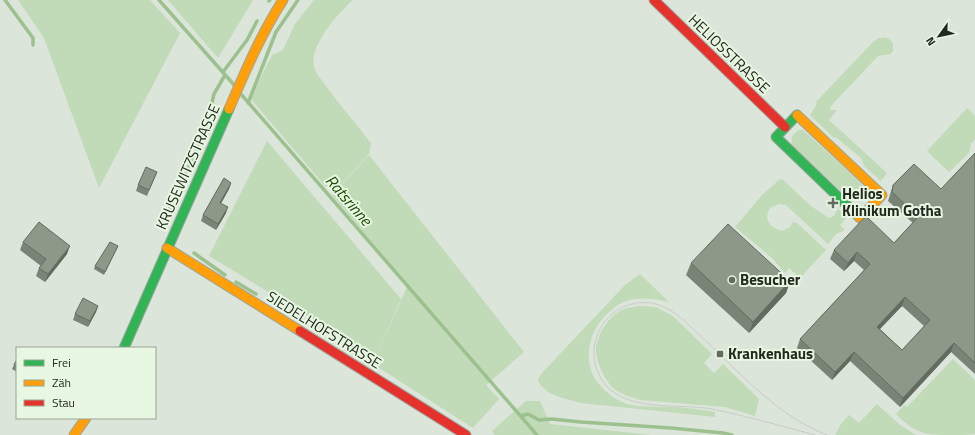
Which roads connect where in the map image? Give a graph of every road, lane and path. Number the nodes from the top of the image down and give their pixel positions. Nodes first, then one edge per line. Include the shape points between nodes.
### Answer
1 (283, 0) edge
2 (654, 0) edge
3 (785, 127) junction
4 (167, 248) junction
5 (124, 347) edge
6 (85, 419) edge
7 (74, 435) edge
8 (466, 435) edge

1 - 4 street, KRUSEWITZSTRASSE via 243,76
2 - 3 street, HELIOSSTRASSE
3 - 3 street via 797,115 882,195 860,218 776,137
4 - 5 street, KRUSEWITZSTRASSE
4 - 8 street, SIEDELHOFSTRASSE
6 - 7 street

